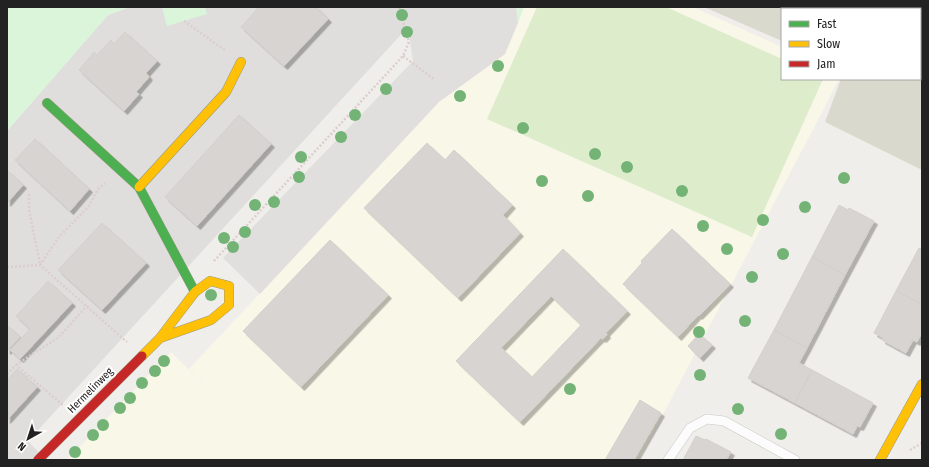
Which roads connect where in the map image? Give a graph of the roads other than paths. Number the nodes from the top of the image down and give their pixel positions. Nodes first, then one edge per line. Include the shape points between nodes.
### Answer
1 (241, 62) road end
2 (47, 103) dead end
3 (139, 187) junction
4 (196, 292) junction
5 (160, 338) junction
6 (922, 384) edge
7 (38, 460) edge
8 (668, 460) edge
9 (795, 460) edge
10 (880, 460) edge

1 - 3 street via 226,92
2 - 3 street
3 - 4 street
4 - 5 street, Hermelinweg
4 - 5 street, Hermelinweg via 210,282 229,286 229,305 211,320
5 - 7 street, Hermelinweg
6 - 10 street
8 - 9 lane via 690,428 707,418 724,421

